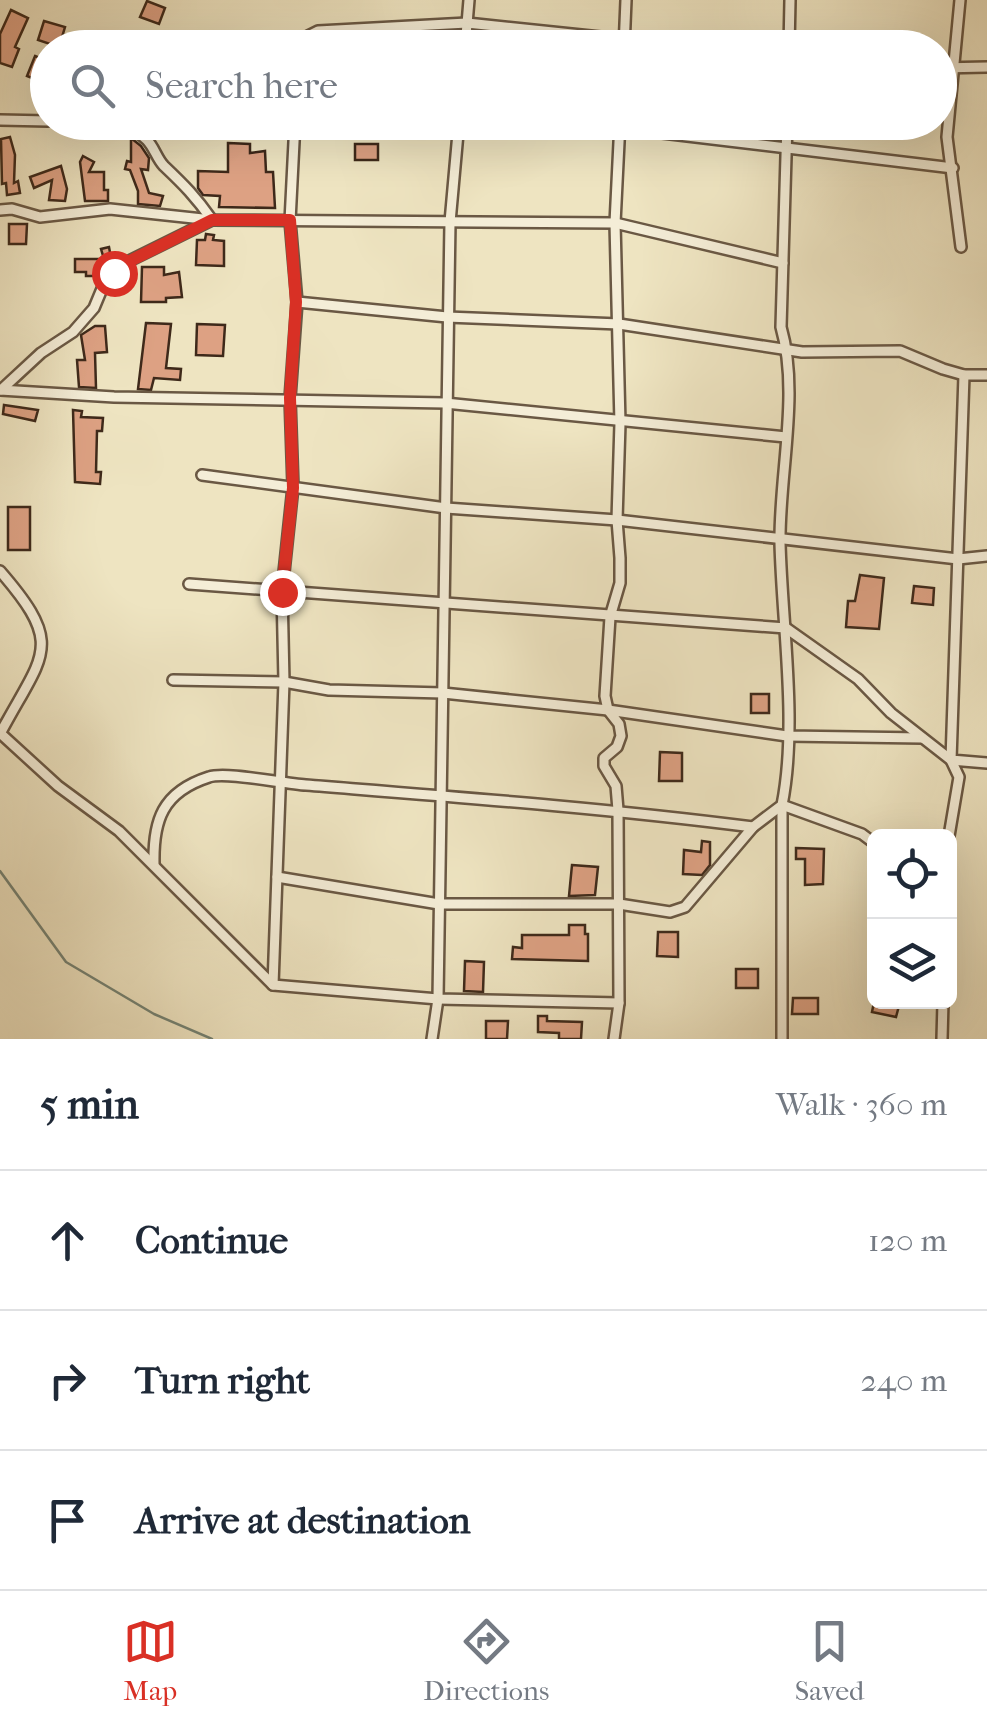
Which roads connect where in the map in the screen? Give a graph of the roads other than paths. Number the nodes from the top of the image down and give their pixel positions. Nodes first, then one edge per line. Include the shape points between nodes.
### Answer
1 (469, 0) edge
2 (626, 0) edge
3 (790, 0) edge
4 (960, 0) edge
5 (467, 24) junction
6 (339, 30) edge
7 (466, 30) edge
8 (514, 30) edge
9 (625, 30) edge
10 (789, 30) edge
11 (957, 34) edge
12 (957, 68) edge
13 (987, 68) edge
14 (0, 120) edge
15 (30, 121) edge
16 (148, 140) edge
17 (294, 140) edge
18 (457, 140) edge
19 (619, 140) edge
20 (720, 140) edge
21 (786, 140) edge
22 (948, 140) edge
23 (786, 150) junction
24 (953, 168) junction
25 (0, 210) edge
26 (212, 220) junction
27 (290, 220) junction
28 (450, 222) junction
29 (615, 223) junction
30 (961, 246) dead end
31 (784, 264) junction
32 (296, 302) junction
33 (448, 317) junction
34 (619, 324) junction
35 (787, 348) junction
36 (964, 375) junction
37 (987, 375) edge
38 (1, 390) edge
39 (290, 398) junction
40 (445, 403) junction
41 (620, 422) junction
42 (786, 436) junction
43 (202, 475) dead end
44 (293, 488) junction
45 (446, 508) junction
46 (617, 520) junction
47 (780, 541) junction
48 (987, 556) edge
49 (958, 559) junction
50 (0, 570) edge
51 (189, 584) dead end
52 (282, 592) junction
53 (444, 600) junction
54 (610, 617) junction
55 (786, 628) junction
56 (173, 680) dead end
57 (284, 682) junction
58 (443, 693) junction
59 (608, 710) junction
60 (0, 734) edge
61 (786, 736) junction
62 (924, 738) junction
63 (951, 760) junction
64 (987, 763) edge
65 (278, 783) junction
66 (441, 796) junction
67 (782, 805) junction
68 (618, 810) junction
69 (754, 827) junction
70 (950, 829) edge
71 (867, 838) edge
72 (154, 864) junction
73 (277, 877) junction
74 (439, 904) junction
75 (619, 904) junction
76 (273, 984) junction
77 (438, 999) junction
78 (619, 1002) junction
79 (943, 1009) edge
80 (432, 1039) edge
81 (614, 1039) edge
82 (782, 1039) edge
83 (942, 1039) edge

1 - 5 street
2 - 9 street
3 - 10 street
4 - 11 street
5 - 6 street
5 - 7 street
5 - 8 street
12 - 13 street
14 - 15 street
16 - 26 street
17 - 27 street
18 - 28 street
19 - 29 street
20 - 23 street
21 - 23 street
22 - 24 street
23 - 24 street
23 - 31 street
24 - 30 street
25 - 26 street via 40,217 110,209
26 - 27 street
26 - 38 street via 128,262 104,284 73,332
27 - 28 street
27 - 32 street
28 - 29 street
28 - 33 street
29 - 31 street
29 - 34 street
31 - 35 street via 781,327
32 - 33 street
32 - 39 street
33 - 34 street
33 - 40 street
34 - 35 street
34 - 41 street
35 - 36 street via 900,351
35 - 42 street
36 - 37 street
36 - 49 street
38 - 39 street
39 - 40 street
39 - 44 street
40 - 41 street
40 - 45 street
41 - 42 street
41 - 46 street
42 - 47 street
43 - 44 street
44 - 45 street
44 - 52 street
45 - 46 street
45 - 53 street
46 - 47 street
46 - 54 street via 620,583
47 - 49 street
47 - 55 street
48 - 49 street
49 - 63 street
50 - 60 street via 39,621 44,644
51 - 52 street
52 - 53 street
52 - 57 street
53 - 54 street
53 - 58 street
54 - 55 street
54 - 59 street
55 - 61 street
55 - 62 street
56 - 57 street
57 - 58 street
57 - 65 street
58 - 59 street
58 - 66 street
59 - 61 street
59 - 68 street via 621,736 604,758
60 - 72 street
61 - 62 street
61 - 67 street
62 - 63 street
63 - 64 street
63 - 70 street via 959,777
65 - 66 street
65 - 72 street via 214,775 199,781 162,809 153,831
65 - 73 street
66 - 68 street
66 - 74 street
67 - 69 street
67 - 71 street
67 - 82 street
68 - 69 street
68 - 75 street
69 - 75 street via 684,907 670,912
72 - 76 street
73 - 74 street
73 - 76 street
74 - 75 street
74 - 77 street
75 - 78 street
76 - 77 street
77 - 78 street
77 - 80 street
78 - 81 street
79 - 83 street

